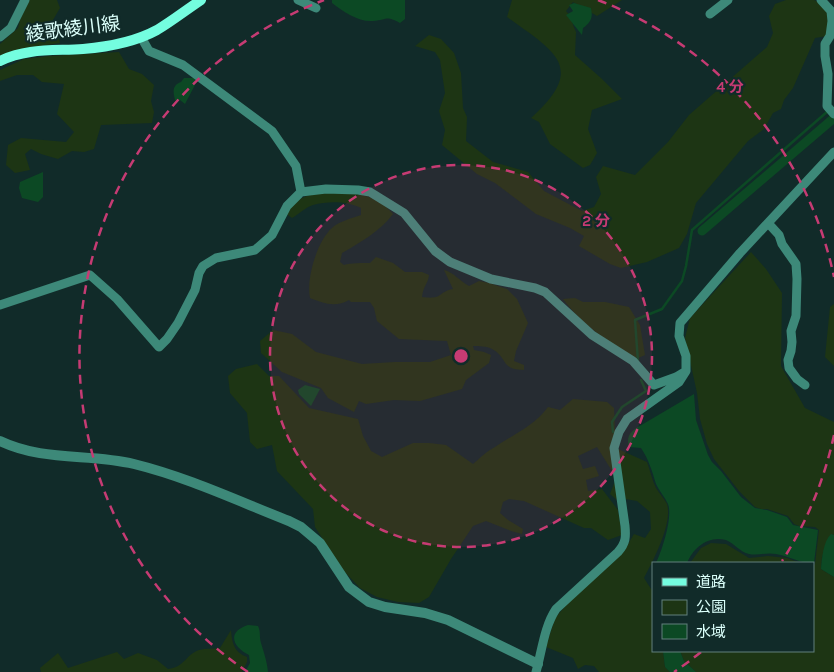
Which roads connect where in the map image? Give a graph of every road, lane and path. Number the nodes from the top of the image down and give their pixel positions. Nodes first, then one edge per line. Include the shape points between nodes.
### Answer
1 (25, 0) edge
2 (201, 0) edge
3 (298, 0) edge
4 (728, 0) edge
5 (821, 0) edge
6 (316, 8) dead end
7 (710, 14) dead end
8 (0, 37) edge
9 (141, 37) junction
10 (0, 60) edge
11 (832, 112) edge
12 (834, 152) edge
13 (302, 192) junction
14 (768, 223) junction
15 (0, 305) edge
16 (686, 371) junction
17 (805, 385) dead end
18 (0, 441) edge
19 (537, 668) edge

1 - 8 street via 11,28
2 - 9 main road, 綾歌綾川線 via 156,31
3 - 6 street
4 - 7 street
5 - 11 street via 831,10 832,16 824,56 828,74 827,106
9 - 10 main road, 綾歌綾川線 via 84,48 37,50
9 - 13 street via 149,51 183,65 272,131 296,166
12 - 14 street
13 - 15 street via 287,206 272,235 255,250 216,258 203,266 178,324 159,347 117,299 90,275
13 - 16 street via 370,192 404,213 435,251 450,262 491,279 545,292 592,335 633,361 654,385
14 - 16 street via 680,323 679,336 686,356
14 - 17 street via 796,264 796,316 788,360 789,368
16 - 19 street via 679,382 627,419 619,432 614,448 626,538 624,545 556,609 546,631
18 - 19 street via 30,452 134,464 289,520 320,543 349,587 369,602 448,620

